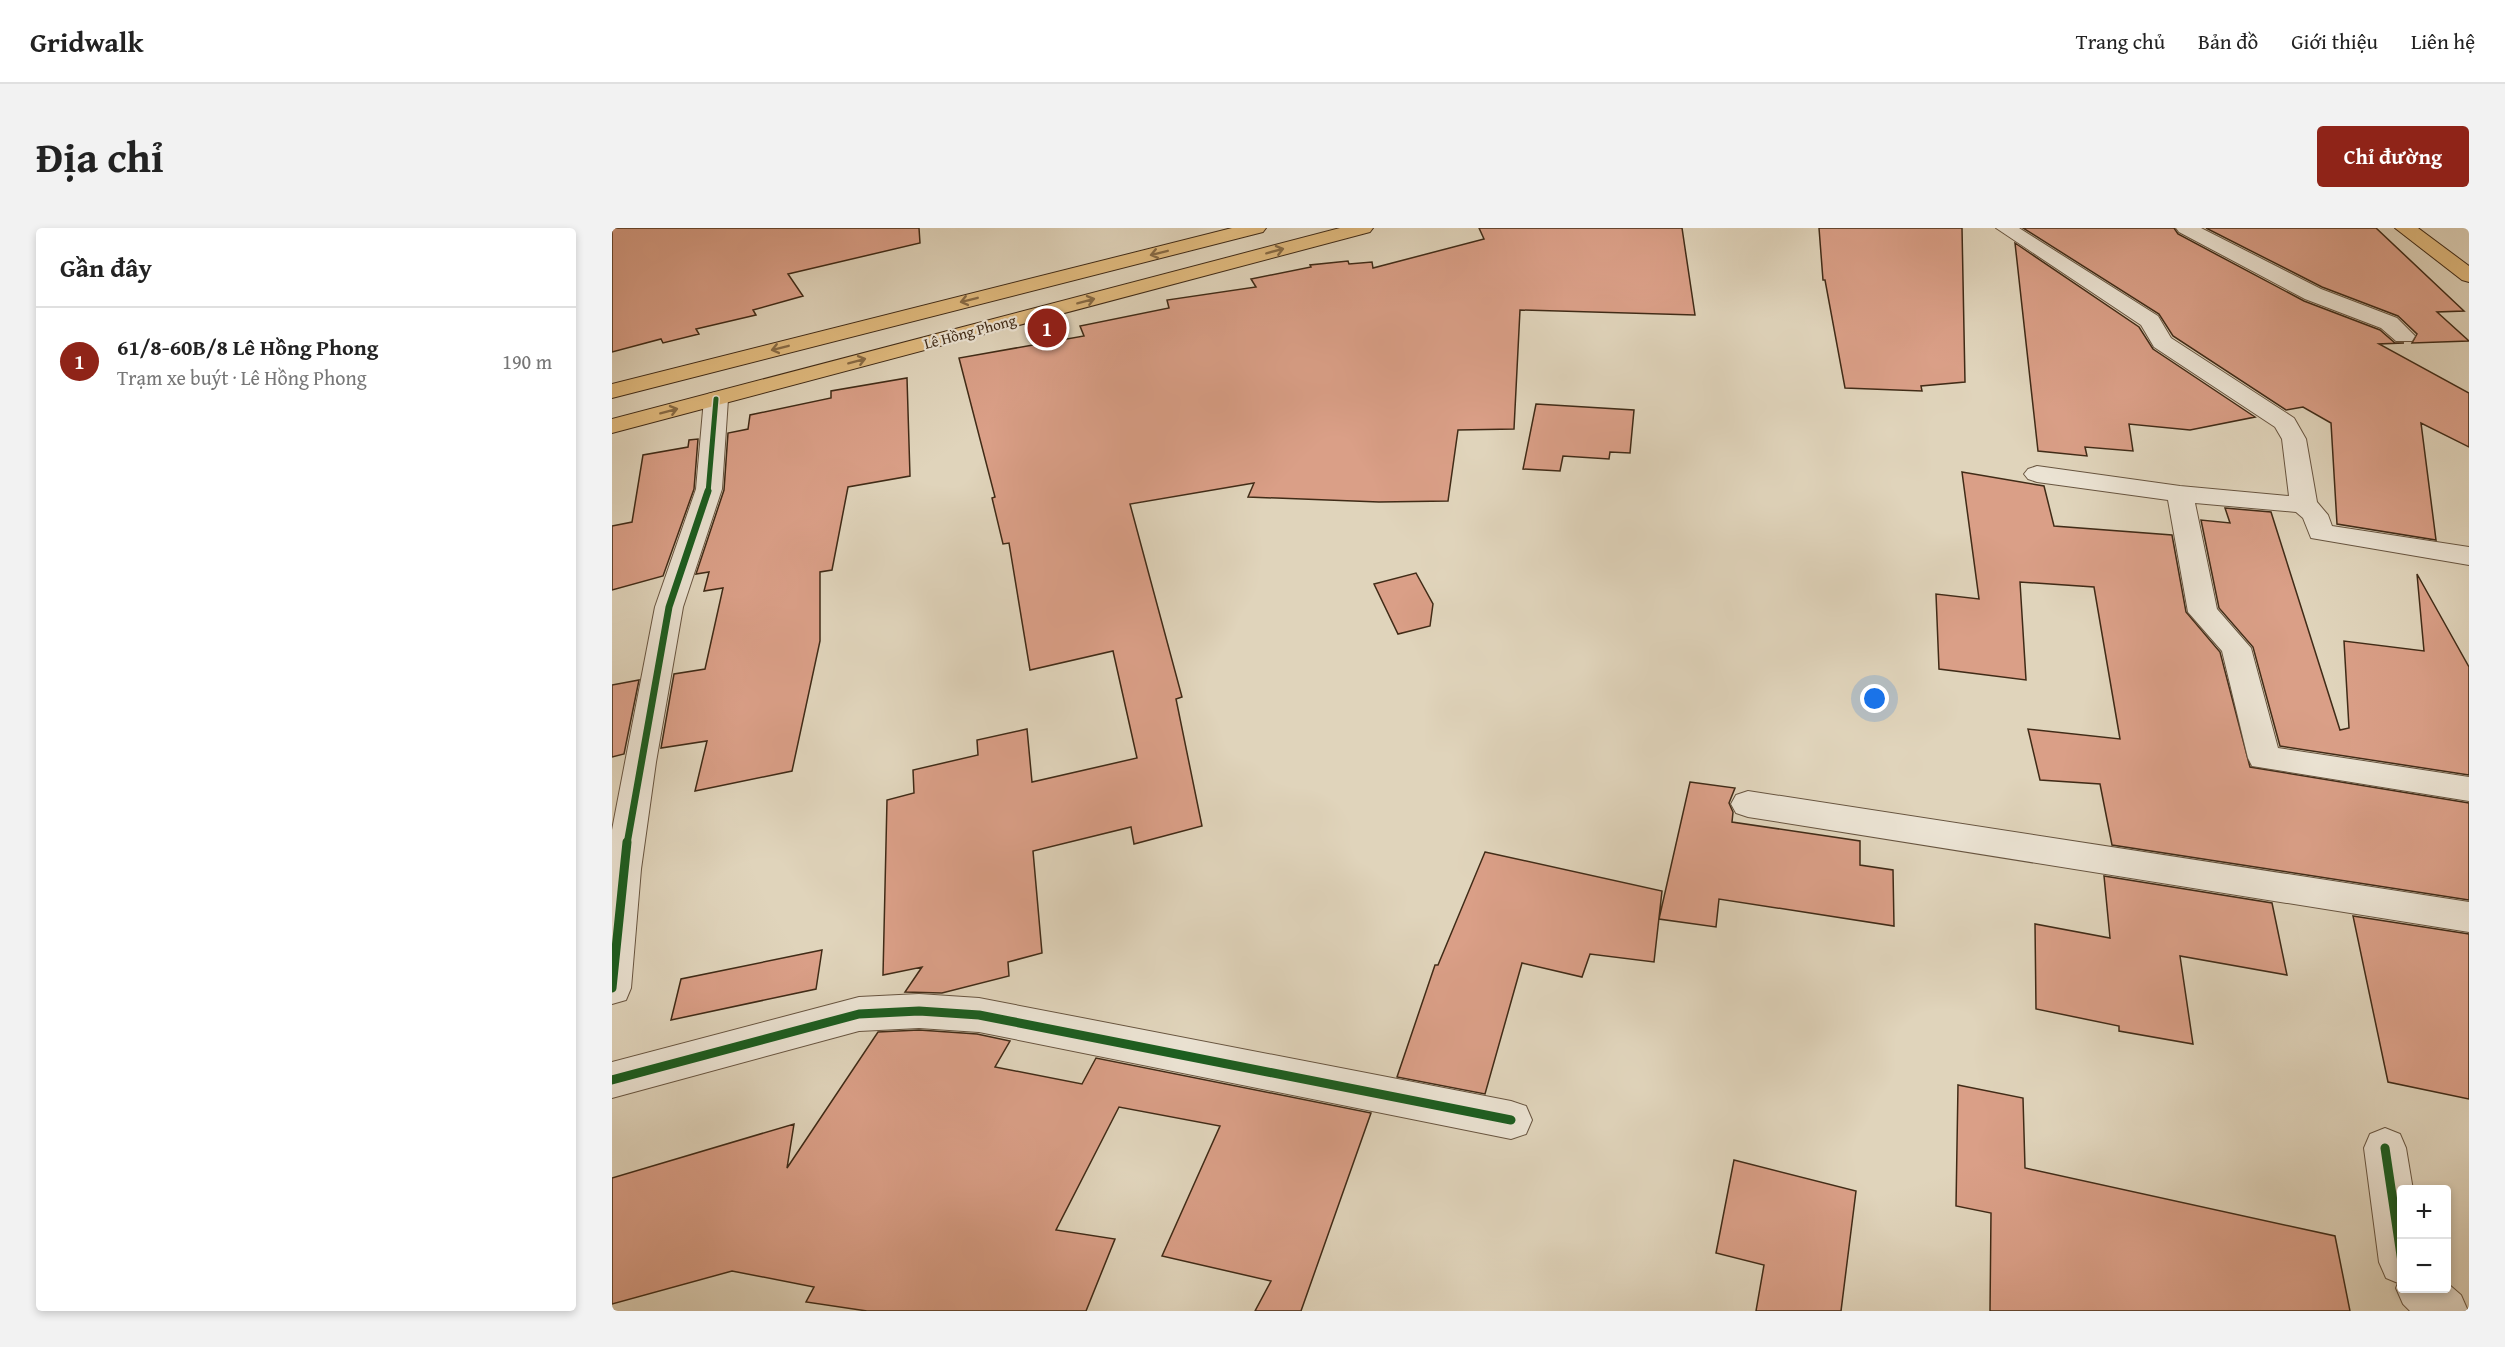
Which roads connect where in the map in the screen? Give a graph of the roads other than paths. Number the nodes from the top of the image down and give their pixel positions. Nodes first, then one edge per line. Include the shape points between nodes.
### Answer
1 (1256, 228) edge
2 (1363, 228) edge
3 (2006, 228) edge
4 (2186, 228) edge
5 (2405, 228) edge
6 (2469, 276) edge
7 (2404, 336) dead end
8 (612, 391) edge
9 (716, 399) junction
10 (612, 426) edge
11 (2037, 474) dead end
12 (2180, 494) junction
13 (2304, 505) junction
14 (2469, 556) edge
15 (2469, 789) edge
16 (1748, 804) dead end
17 (2469, 917) edge
18 (612, 988) edge
19 (612, 1080) edge
20 (1510, 1120) dead end
21 (2385, 1148) dead end
22 (2398, 1239) edge
23 (2425, 1293) edge
24 (2445, 1311) edge

1 -> 8 main road, Lê Hồng Phong
9 -> 2 main road, Lê Hồng Phong
3 - 13 street via 2150,321 2162,342 2285,423 2294,439
4 - 7 street via 2313,294 2390,323
5 - 6 main road
10 -> 9 main road, Lê Hồng Phong
9 - 18 street via 709,489 669,607 642,751 623,869
11 - 12 street
12 - 13 street
12 - 15 street via 2203,612 2236,648 2265,758
13 - 14 street via 2315,515 2321,532
16 - 17 street
19 - 20 street via 859,1014 919,1011 980,1015
21 - 22 street
23 - 24 street

